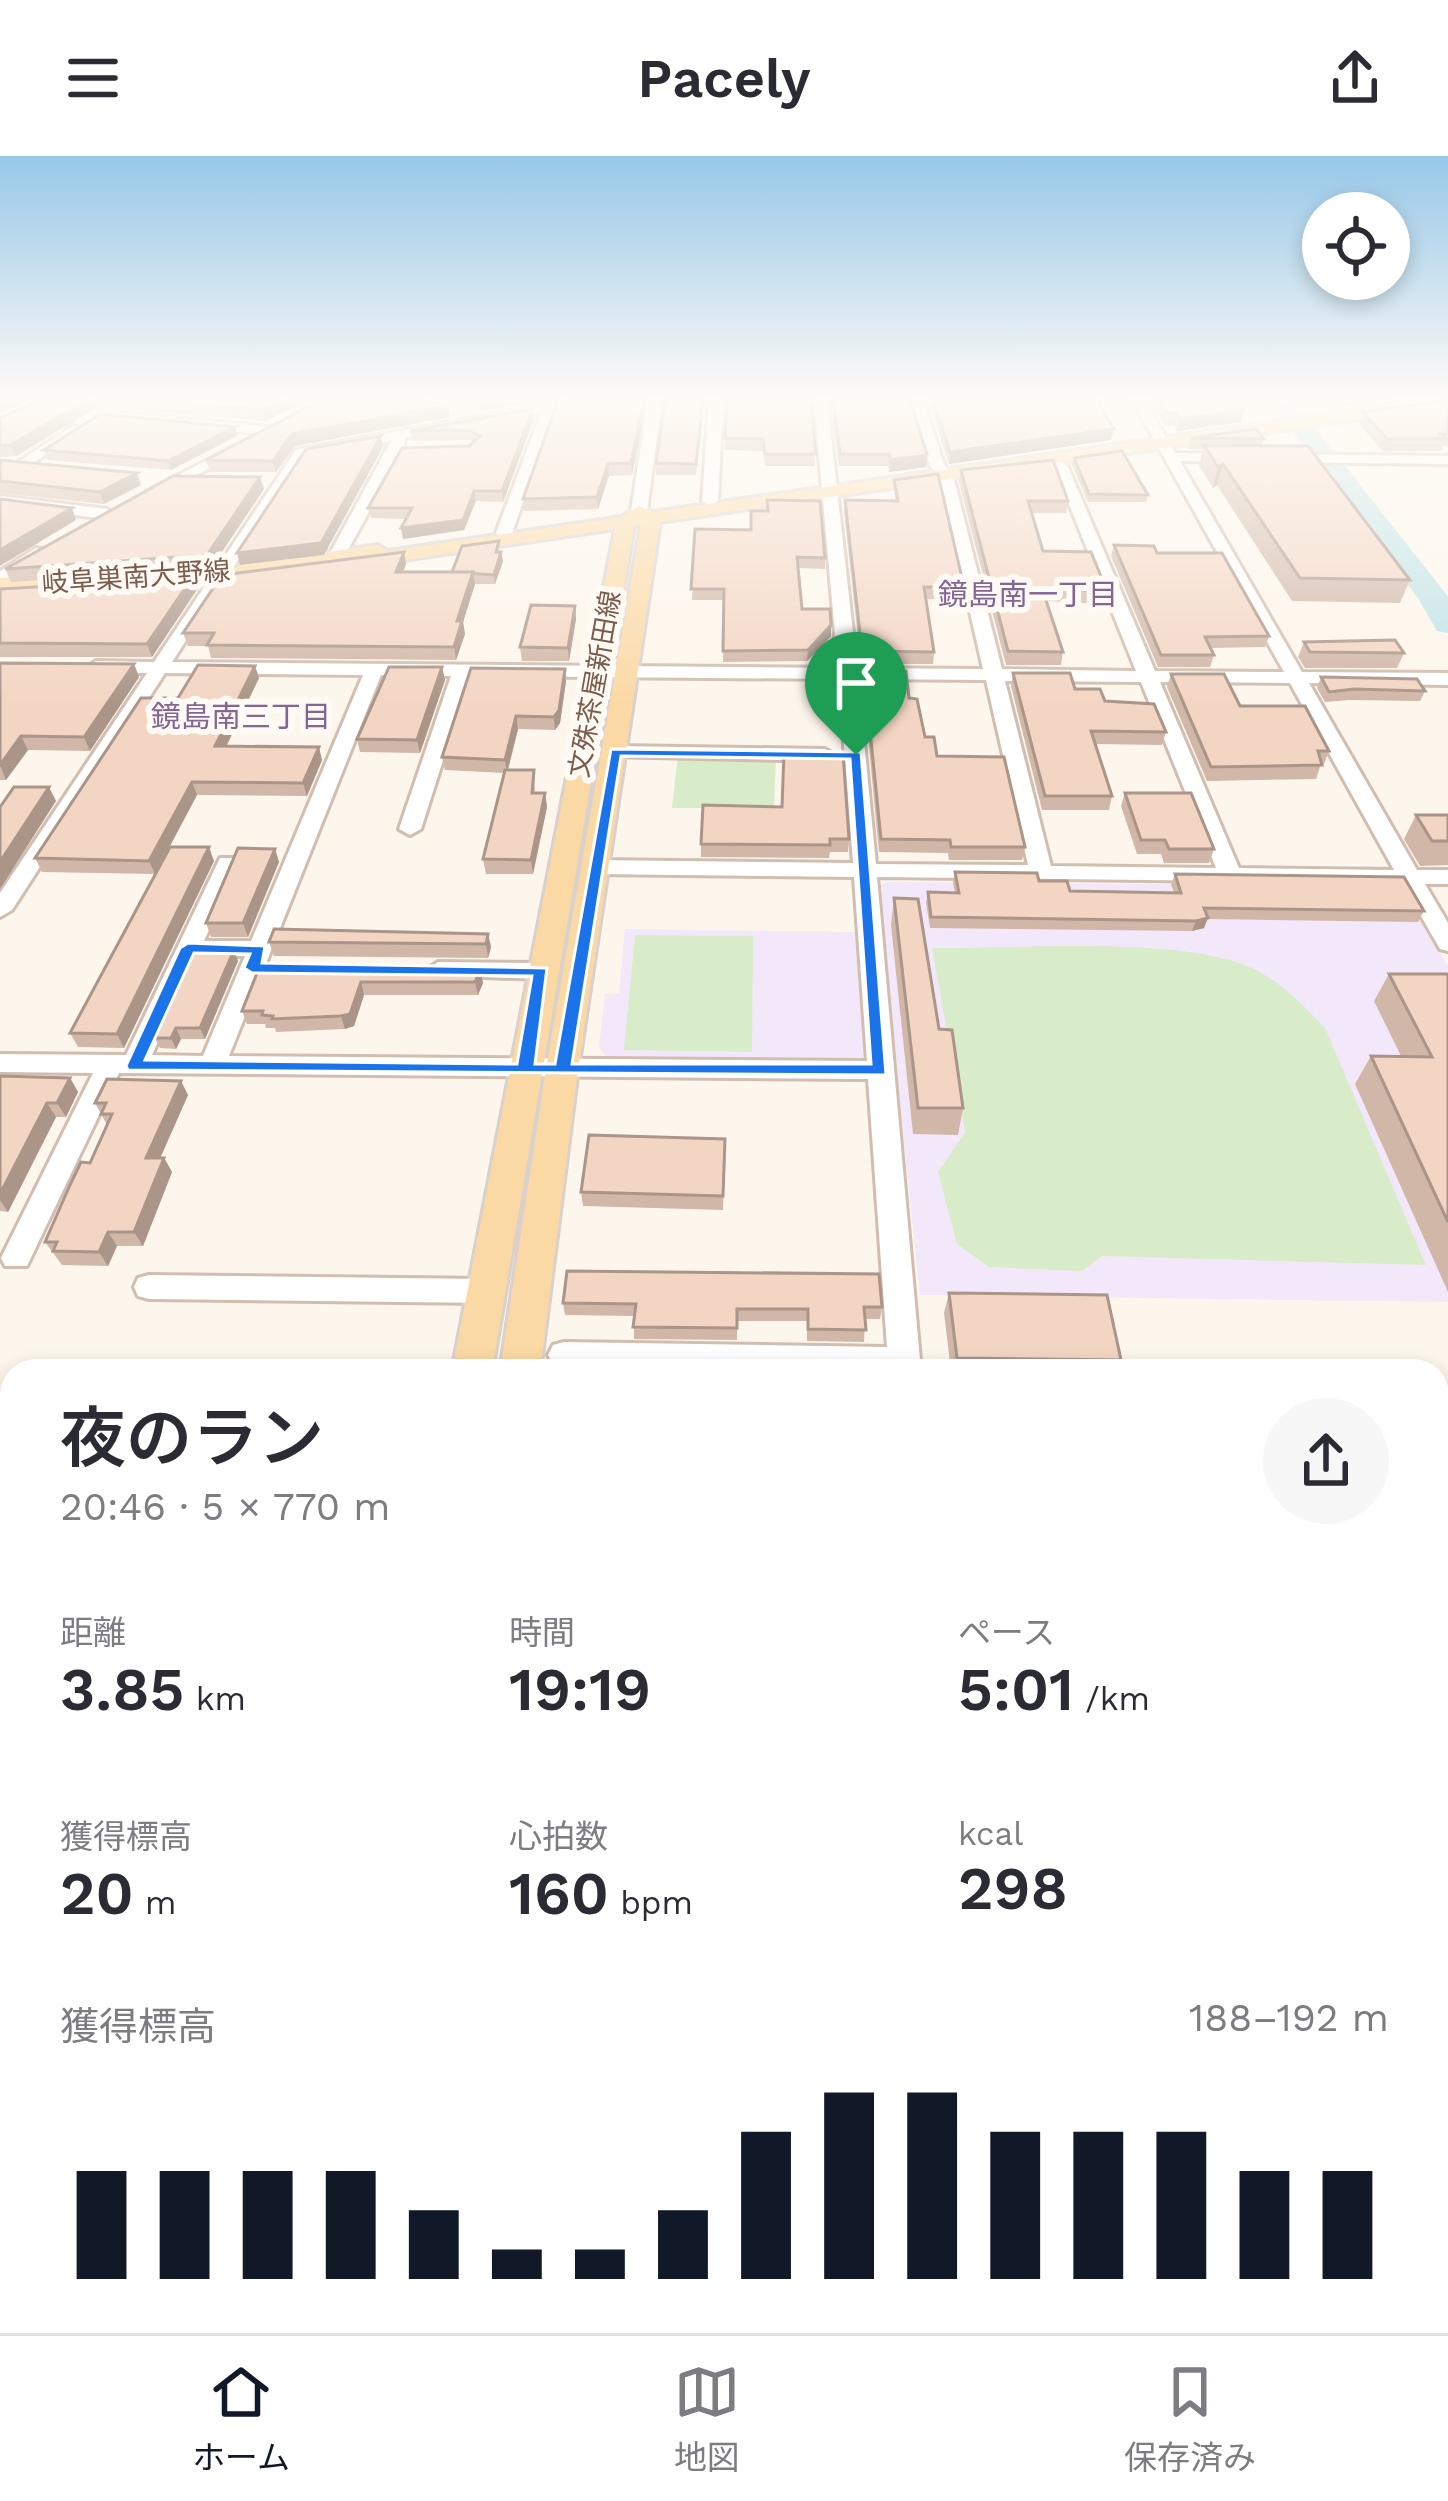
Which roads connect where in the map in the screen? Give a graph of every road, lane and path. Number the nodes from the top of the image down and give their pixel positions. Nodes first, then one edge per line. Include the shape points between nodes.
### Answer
1 (5, 502) edge
2 (133, 502) edge
3 (271, 502) edge
4 (366, 502) edge
5 (515, 502) edge
6 (640, 502) edge
7 (707, 502) edge
8 (741, 502) edge
9 (833, 502) edge
10 (949, 502) edge
11 (1075, 502) edge
12 (1195, 502) edge
13 (107, 514) junction
14 (638, 518) junction
15 (80, 528) edge
16 (504, 533) junction
17 (60, 541) edge
18 (336, 557) junction
19 (221, 577) junction
20 (0, 585) edge
21 (83, 667) edge
22 (160, 667) junction
23 (374, 670) junction
24 (462, 671) junction
25 (611, 673) junction
26 (849, 675) junction
27 (995, 676) junction
28 (1148, 678) junction
29 (1294, 679) junction
30 (1448, 679) edge
31 (615, 752) junction
32 (856, 755) junction
33 (410, 829) dead end
34 (228, 863) edge
35 (594, 867) junction
36 (863, 870) junction
37 (1041, 872) junction
38 (1230, 874) junction
39 (1409, 876) junction
40 (1448, 877) edge
41 (0, 910) edge
42 (1448, 944) edge
43 (188, 948) junction
44 (262, 962) junction
45 (408, 970) edge
46 (541, 971) junction
47 (0, 1063) edge
48 (122, 1065) junction
49 (212, 1067) junction
50 (525, 1070) junction
51 (562, 1070) junction
52 (880, 1070) junction
53 (16, 1258) dead end
54 (148, 1287) dead end
55 (486, 1291) junction
56 (564, 1355) dead end
57 (474, 1359) edge
58 (522, 1359) edge
59 (688, 1359) edge
60 (904, 1359) edge

1 - 13 street
2 - 13 street
3 - 19 street
4 - 18 street
5 - 16 street
6 - 14 street
7 - 14 main road, 岐阜巣南大野線
8 - 14 main road, 岐阜巣南大野線
9 - 26 street
10 - 27 street
11 - 28 street
12 - 29 street
13 - 15 street
14 - 16 main road, 岐阜巣南大野線
14 - 19 main road, 岐阜巣南大野線
14 - 25 main road, 文殊茶屋新田線
16 - 18 main road, 岐阜巣南大野線
17 - 20 street
18 - 19 main road, 岐阜巣南大野線
19 - 20 main road, 岐阜巣南大野線 via 112,591
19 - 22 street
21 - 22 street
22 - 23 street
22 - 41 street
23 - 24 street
23 - 44 street
24 - 25 street
24 - 33 street
25 - 26 street
25 - 31 main road, 文殊茶屋新田線
25 - 46 main road, 文殊茶屋新田線
26 - 27 street
26 - 32 street
27 - 28 street
27 - 37 street
28 - 29 street
28 - 38 street
29 - 30 street
29 - 39 street
31 - 32 street
31 - 35 main road, 文殊茶屋新田線
32 - 36 street
34 - 43 street
35 - 36 street
35 - 51 main road, 文殊茶屋新田線
36 - 37 street
36 - 52 street
37 - 38 street
38 - 39 street
39 - 40 street
39 - 42 street
43 - 44 street
43 - 48 street
44 - 49 street
45 - 46 street
46 - 50 main road, 文殊茶屋新田線
47 - 48 street
48 - 49 street
48 - 53 street
49 - 50 street
50 - 51 street
50 - 55 main road, 文殊茶屋新田線
51 - 52 street
51 - 58 main road, 文殊茶屋新田線
52 - 60 street
54 - 55 street
55 - 57 main road, 文殊茶屋新田線
56 - 59 street

